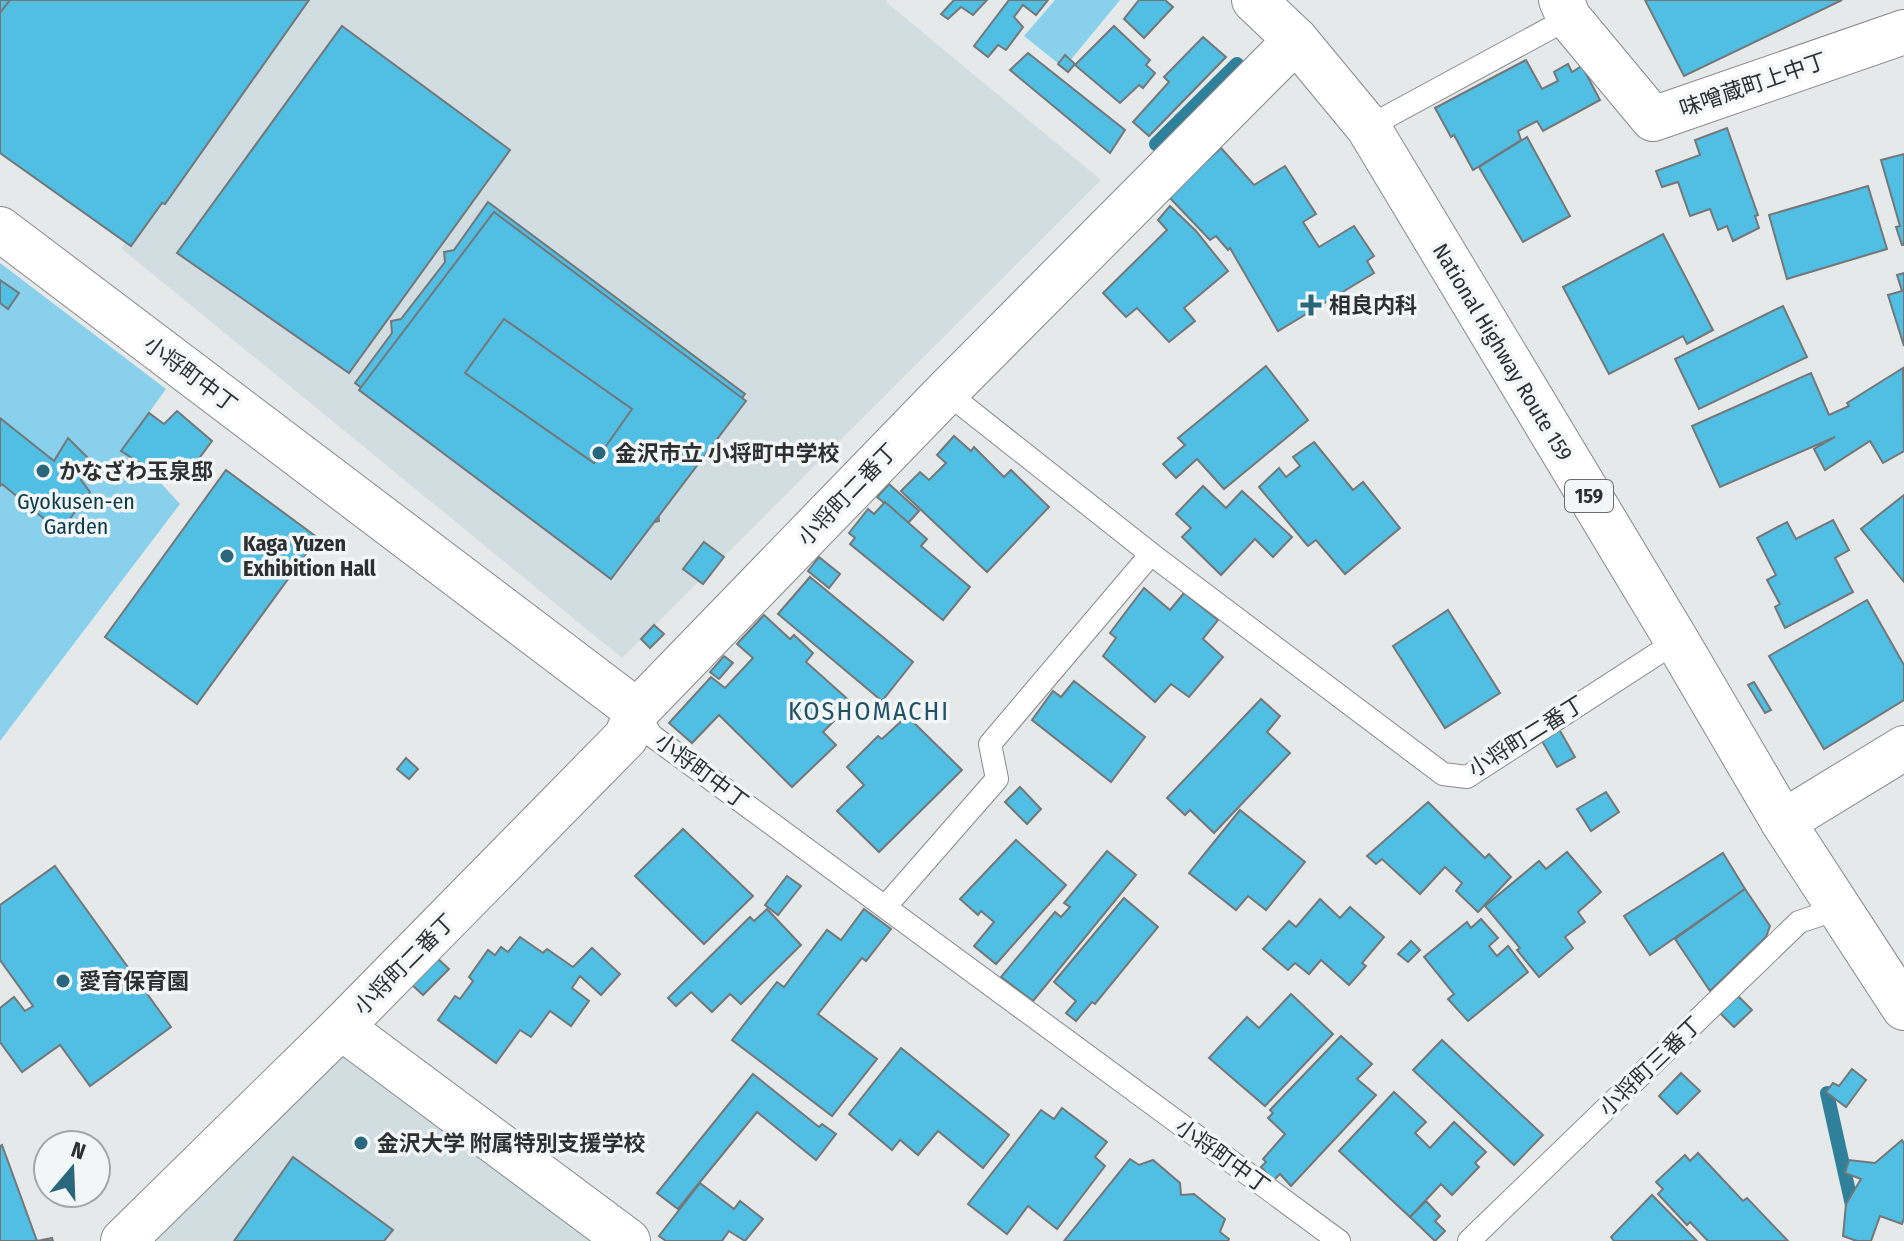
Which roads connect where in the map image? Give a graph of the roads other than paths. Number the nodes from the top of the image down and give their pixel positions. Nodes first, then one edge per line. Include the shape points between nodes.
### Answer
1 (1254, 0) edge
2 (1565, 9) edge
3 (1904, 32) edge
4 (1296, 40) junction
5 (1368, 127) junction
6 (0, 229) edge
7 (946, 392) junction
8 (1151, 554) junction
9 (1677, 641) junction
10 (637, 711) junction
11 (1904, 748) edge
12 (1783, 822) junction
13 (885, 907) junction
14 (1840, 908) junction
15 (1904, 1008) edge
16 (341, 1027) junction
17 (123, 1241) edge
18 (628, 1241) edge
19 (1339, 1241) edge
20 (1469, 1241) edge

1 - 4 main road, National Highway Route 159 / 159
2 - 3 main road, 味噌蔵町上中丁 via 1653,119
2 - 5 lane
4 - 5 main road, National Highway Route 159 / 159
4 - 7 main road
5 - 9 main road, National Highway Route 159 / 159
6 - 10 main road, 小将町中丁
7 - 8 lane, 小将町二番丁
7 - 10 main road, 小将町二番丁
8 - 9 lane, 小将町二番丁 via 1443,774 1467,777
8 - 13 lane via 990,744 997,779
9 - 12 main road, National Highway Route 159 / 159
10 - 13 lane, 小将町中丁 via 651,735
10 - 16 main road, 小将町二番丁 via 626,737
11 - 12 main road
12 - 14 main road, National Highway Route 159 / 159
13 - 19 lane, 小将町中丁
14 - 15 main road, National Highway Route 159 / 159
14 - 20 lane, 小将町三番丁 via 1799,922
16 - 17 main road, 小将町二番丁
16 - 18 main road

